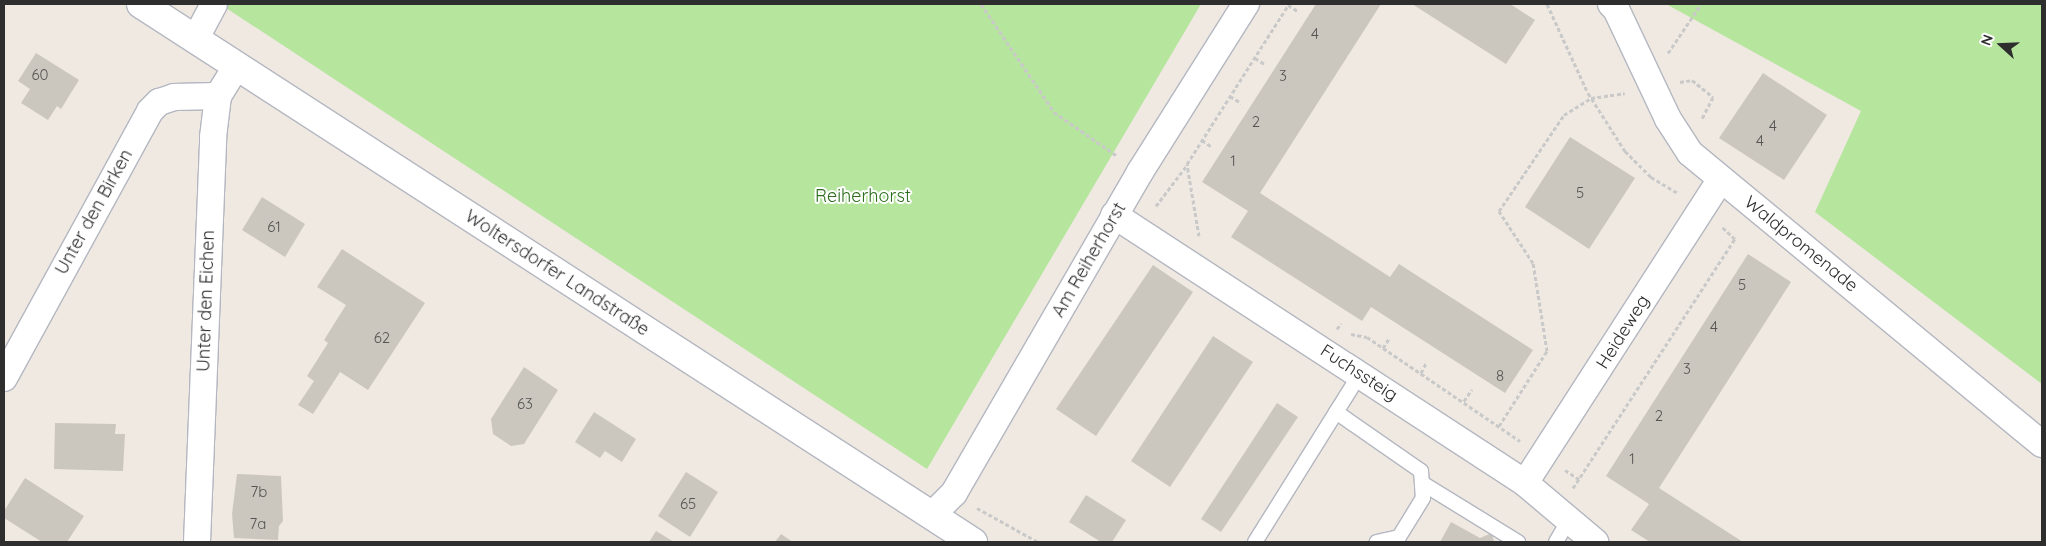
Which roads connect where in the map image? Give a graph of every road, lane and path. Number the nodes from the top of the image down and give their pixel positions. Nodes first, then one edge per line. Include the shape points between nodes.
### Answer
1 (141, 4) edge
2 (214, 4) edge
3 (982, 4) edge
4 (1246, 4) edge
5 (1289, 4) edge
6 (1547, 4) edge
7 (1611, 4) edge
8 (1701, 4) edge
9 (1299, 12) dead end
10 (196, 38) junction
11 (1255, 58) junction
12 (1266, 65) dead end
13 (237, 66) junction
14 (1651, 83) junction
15 (218, 96) junction
16 (1230, 96) junction
17 (1713, 97) dead end
18 (1592, 98) junction
19 (1241, 103) dead end
20 (1202, 140) junction
21 (1212, 147) dead end
22 (1187, 164) junction
23 (1140, 172) junction
24 (1720, 180) junction
25 (1702, 208) junction
26 (1122, 220) junction
27 (1200, 245) dead end
28 (1331, 331) dead end
29 (1390, 337) dead end
30 (1383, 348) junction
31 (1428, 361) dead end
32 (1420, 373) junction
33 (1360, 374) junction
34 (4, 378) edge
35 (1472, 389) dead end
36 (1464, 401) junction
37 (1336, 412) junction
38 (1498, 426) junction
39 (2042, 444) edge
40 (1544, 456) junction
41 (1579, 479) junction
42 (1422, 483) junction
43 (1525, 483) junction
44 (1570, 492) dead end
45 (932, 515) junction
46 (1562, 532) edge
47 (197, 542) edge
48 (973, 542) edge
49 (1255, 542) edge
50 (1377, 542) edge
51 (1518, 542) edge
52 (1595, 542) edge

1 - 10 main road, Woltersdorfer Landstraße
2 - 10 street
3 - 23 path via 1054,112
4 - 23 street, Am Reiherhorst
5 - 9 path
5 - 11 path
6 - 18 path
7 - 14 street, Waldpromenade
8 - 14 path
10 - 13 main road, Woltersdorfer Landstraße
11 - 12 path
11 - 16 path
13 - 15 street, Unter den Eichen
13 - 45 main road, Woltersdorfer Landstraße
14 - 17 path via 1692,80
14 - 18 path
14 - 24 street, Waldpromenade via 1690,153
15 - 34 street, Unter den Birken via 174,97 159,102 150,111
15 - 47 street, Unter den Eichen via 213,136
16 - 19 path
16 - 20 path
18 - 25 path via 1625,151 1651,177
18 - 38 path via 1564,115 1499,211 1533,263 1547,351
20 - 21 path
20 - 22 path
22 - 26 path via 1148,215
22 - 27 path
23 - 26 street, Am Reiherhorst
24 - 25 street, Heideweg
24 - 39 street, Waldpromenade via 1813,252
25 - 40 street, Heideweg
25 - 41 path via 1735,239
26 - 33 street, Fuchssteig
26 - 45 street, Am Reiherhorst via 954,493
28 - 30 path via 1367,337
29 - 30 path
30 - 32 path
31 - 32 path
32 - 36 path
33 - 37 lane
33 - 43 street, Fuchssteig
35 - 36 path
36 - 38 path
37 - 42 lane via 1422,471
37 - 49 lane
38 - 40 path
40 - 41 path
40 - 43 street, Heideweg
41 - 44 path
42 - 50 lane via 1423,498 1399,537
42 - 51 lane
43 - 46 street, Fuchssteig
45 - 48 main road, Woltersdorfer Landstraße
46 - 52 street, Fuchssteig

